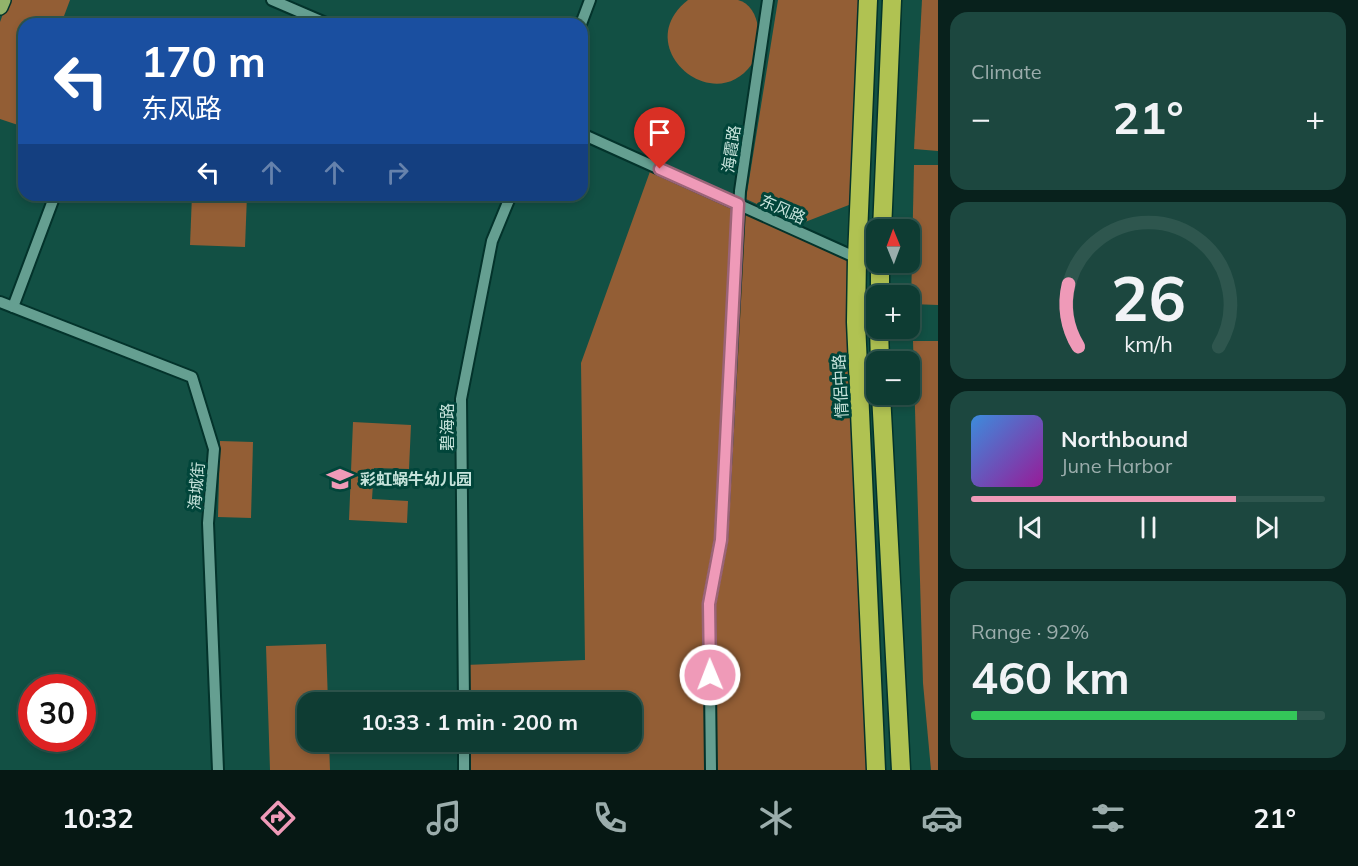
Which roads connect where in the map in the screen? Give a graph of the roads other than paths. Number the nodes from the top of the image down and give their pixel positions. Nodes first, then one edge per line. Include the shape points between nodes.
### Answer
1 (3, 0) edge
2 (272, 0) edge
3 (590, 0) edge
4 (768, 0) edge
5 (868, 0) edge
6 (892, 0) edge
7 (0, 7) edge
8 (314, 18) edge
9 (582, 18) edge
10 (588, 137) edge
11 (53, 201) edge
12 (509, 201) edge
13 (738, 204) junction
14 (882, 219) edge
15 (857, 258) junction
16 (866, 258) edge
17 (0, 302) edge
18 (13, 307) junction
19 (882, 405) edge
20 (464, 692) edge
21 (464, 752) edge
22 (218, 770) edge
23 (465, 770) edge
24 (711, 770) edge
25 (876, 770) edge
26 (901, 770) edge

1 - 7 main road
2 - 8 street
3 - 9 street
4 - 13 street, 海霞路
5 - 15 highway, 情侶中路
6 - 14 highway
10 - 13 street, 东风路
11 - 18 street
12 - 20 street, 碧海路 via 492,241 461,399
13 - 15 street, 东风路
13 - 24 street, 海霞路 via 721,540 709,604
15 - 16 street, 东风路
15 - 25 highway, 情侶中路 via 856,322
17 - 18 street, 海城街
18 - 22 street, 海城街 via 192,377 214,449 208,523
19 - 26 highway
21 - 23 street

